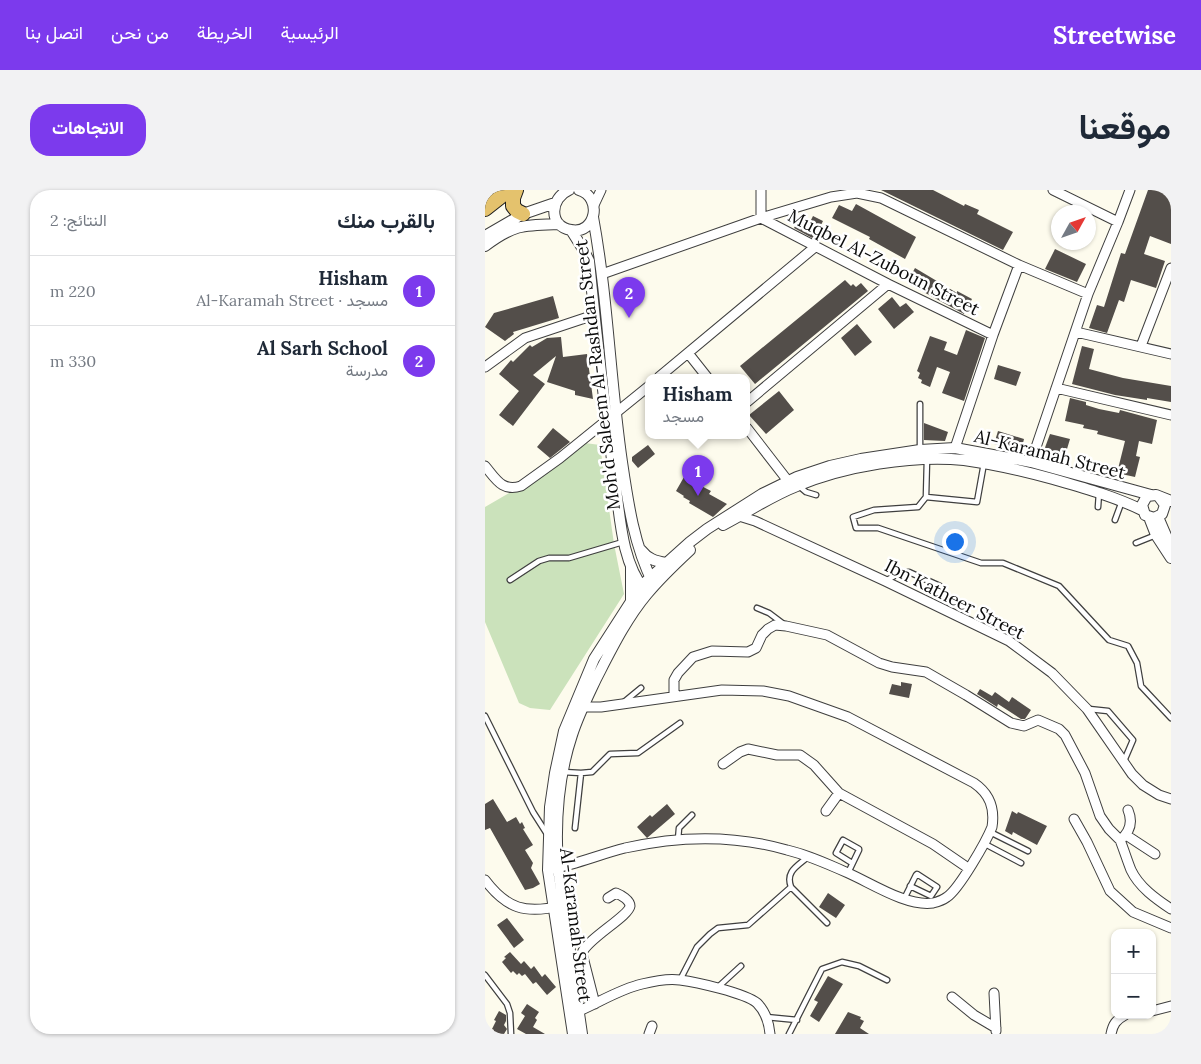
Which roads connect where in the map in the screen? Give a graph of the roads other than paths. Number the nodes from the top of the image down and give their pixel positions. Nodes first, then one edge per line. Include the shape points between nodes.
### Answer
1 (509, 190) edge
2 (516, 190) edge
3 (569, 190) edge
4 (579, 190) edge
5 (601, 190) edge
6 (761, 190) edge
7 (1053, 190) edge
8 (1130, 190) edge
9 (555, 203) junction
10 (594, 205) junction
11 (485, 209) edge
12 (523, 214) junction
13 (593, 217) junction
14 (761, 218) junction
15 (1118, 222) junction
16 (559, 224) junction
17 (571, 230) junction
18 (485, 236) edge
19 (485, 246) edge
20 (815, 247) junction
21 (1019, 265) junction
22 (1171, 268) edge
23 (602, 274) junction
24 (888, 284) junction
25 (1088, 294) junction
26 (1167, 295) edge
27 (594, 315) junction
28 (1076, 332) junction
29 (993, 335) junction
30 (1141, 346) junction
31 (688, 353) junction
32 (1171, 354) edge
33 (485, 367) edge
34 (663, 374) edge
35 (705, 374) edge
36 (1056, 388) junction
37 (645, 389) edge
38 (750, 399) edge
39 (920, 404) dead end
40 (615, 415) junction
41 (1171, 415) edge
42 (606, 422) junction
43 (750, 432) edge
44 (955, 448) junction
45 (920, 450) junction
46 (927, 459) junction
47 (1031, 462) junction
48 (984, 463) junction
49 (485, 466) edge
50 (788, 481) junction
51 (798, 485) junction
52 (1099, 492) junction
53 (816, 495) dead end
54 (1155, 496) junction
55 (926, 497) junction
56 (1122, 500) junction
57 (1171, 501) edge
58 (1098, 507) dead end
59 (737, 513) junction
60 (1156, 515) edge
61 (1115, 520) dead end
62 (1156, 535) junction
63 (624, 542) junction
64 (1137, 543) dead end
65 (639, 547) junction
66 (1171, 547) edge
67 (1171, 558) edge
68 (666, 563) junction
69 (631, 566) junction
70 (511, 580) dead end
71 (885, 580) junction
72 (653, 582) junction
73 (940, 586) dead end
74 (644, 590) junction
75 (631, 602) junction
76 (757, 608) dead end
77 (786, 626) junction
78 (641, 688) dead end
79 (674, 696) junction
80 (621, 705) junction
81 (583, 707) junction
82 (1087, 709) junction
83 (485, 716) edge
84 (1171, 718) edge
85 (680, 723) dead end
86 (1124, 762) junction
87 (723, 764) dead end
88 (563, 772) junction
89 (581, 773) junction
90 (839, 793) junction
91 (1171, 799) edge
92 (1128, 810) dead end
93 (826, 811) dead end
94 (692, 815) dead end
95 (1074, 819) dead end
96 (575, 828) dead end
97 (990, 832) junction
98 (549, 836) junction
99 (1123, 838) junction
100 (678, 840) junction
101 (983, 843) junction
102 (1028, 852) dead end
103 (1155, 854) dead end
104 (809, 856) junction
105 (853, 863) junction
106 (1021, 863) dead end
107 (968, 868) junction
108 (553, 869) junction
109 (847, 873) junction
110 (485, 880) edge
111 (910, 886) junction
112 (791, 887) junction
113 (608, 898) dead end
114 (904, 899) junction
115 (558, 907) junction
116 (1171, 909) edge
117 (827, 923) dead end
118 (1171, 928) edge
119 (741, 966) dead end
120 (485, 975) edge
121 (679, 980) junction
122 (887, 980) dead end
123 (716, 988) junction
124 (994, 993) dead end
125 (952, 997) dead end
126 (595, 1004) junction
127 (1171, 1006) edge
128 (1156, 1010) edge
129 (579, 1011) junction
130 (766, 1017) junction
131 (1118, 1019) edge
132 (797, 1020) junction
133 (996, 1031) edge
134 (511, 1034) edge
135 (573, 1034) edge
136 (582, 1034) edge
137 (771, 1034) edge
138 (789, 1034) edge
139 (1111, 1034) edge

1 - 11 highway
2 - 12 highway via 513,206
3 - 9 street
4 - 10 street via 587,194
5 - 10 street
6 - 14 street
7 - 15 street
8 - 15 street
9 - 12 street
9 - 16 street via 553,210
10 - 13 street, Moh'd Saleem Al-Rashdan Street
12 - 18 street
13 - 17 street via 585,228
13 - 23 street, Moh'd Saleem Al-Rashdan Street
14 - 20 street, Muqbel Al-Zuboun Street
14 - 21 street via 831,197 857,193 869,195
14 - 23 street
15 - 25 street
16 - 17 street
16 - 19 street via 516,227
17 - 27 street, Moh'd Saleem Al-Rashdan Street via 589,261
20 - 24 street, Muqbel Al-Zuboun Street
20 - 31 street
21 - 25 street
21 - 29 street
22 - 26 street
23 - 40 street, Moh'd Saleem Al-Rashdan Street
24 - 29 street, Muqbel Al-Zuboun Street
24 - 38 street
25 - 28 street
26 - 30 street
27 - 33 street via 525,338
27 - 42 street, Moh'd Saleem Al-Rashdan Street
28 - 30 street
28 - 36 street
29 - 44 street
30 - 32 street
31 - 34 street
31 - 35 street
36 - 41 street
36 - 47 street
37 - 40 street
39 - 45 lane
40 - 42 street
40 - 65 street, Moh'd Saleem Al-Rashdan Street via 629,512
42 - 49 street via 521,486 503,486
42 - 63 street, Moh'd Saleem Al-Rashdan Street
43 - 50 street
44 - 45 street, Al-Karamah Street
44 - 47 street, Al-Karamah Street
45 - 50 street, Al-Karamah Street via 853,460
46 - 48 street, Al-Karamah Street
46 - 51 street, Al-Karamah Street via 859,468
46 - 55 lane
47 - 54 street, Al-Karamah Street
48 - 52 street, Al-Karamah Street
48 - 55 lane via 977,502
50 - 59 street, Al-Karamah Street
51 - 53 lane
51 - 59 street, Al-Karamah Street
52 - 56 street, Al-Karamah Street
52 - 58 lane
54 - 57 street, Al-Karamah Street
54 - 60 street via 1165,505
54 - 60 street via 1143,500
55 - 84 lane via 918,507 874,510 853,517 856,528 878,528 981,563 1003,564 1059,586 1109,640 1128,646 1137,663 1141,686
56 - 60 street, Al-Karamah Street
56 - 61 lane
59 - 68 street, Al-Karamah Street via 690,542
59 - 71 street, Ibn Katheer Street
59 - 72 street, Al-Karamah Street
60 - 62 street
60 - 66 street
62 - 64 lane
62 - 67 street
63 - 69 street, Moh'd Saleem Al-Rashdan Street
63 - 70 lane via 569,558 539,561
65 - 68 street via 651,559
65 - 72 street, Moh'd Saleem Al-Rashdan Street
68 - 72 street, Al-Karamah Street
69 - 74 street, Moh'd Saleem Al-Rashdan Street
69 - 75 street
71 - 73 lane via 909,572
71 - 82 street, Ibn Katheer Street via 1009,641 1052,674
72 - 74 street, Al-Karamah Street
74 - 75 street, Al-Karamah Street
74 - 81 street, Al-Karamah Street
75 - 98 street, Al-Karamah Street via 594,659 565,730 555,773
76 - 77 lane
77 - 79 street via 775,625 767,629 756,648 748,652 712,651 693,657 674,680
77 - 99 street via 827,635 879,663 926,672 1011,723 1024,726 1038,720 1059,728 1085,773 1100,816 1109,829
78 - 80 lane
79 - 80 street
79 - 97 street via 722,690 763,691 789,696 848,717 982,788 992,807
80 - 81 street
81 - 88 street, Al-Karamah Street via 571,736
82 - 86 street, Ibn Katheer Street
82 - 86 lane via 1108,711 1133,740
83 - 98 lane via 533,812
85 - 89 lane via 637,753 610,754 592,772
86 - 91 street, Ibn Katheer Street via 1143,785
87 - 90 street via 748,749 777,755 800,755
88 - 89 lane
88 - 108 street, Al-Karamah Street
89 - 96 lane
90 - 93 street
90 - 107 street via 933,844
92 - 99 street via 1131,822
94 - 100 lane via 679,828
95 - 118 street via 1110,891 1133,912
97 - 101 street
97 - 102 lane
98 - 108 street, Al-Karamah Street
99 - 103 street
99 - 116 street via 1131,870 1139,882
100 - 104 street via 727,840 787,849
100 - 108 street via 627,848
101 - 106 lane
101 - 107 street
104 - 109 street
104 - 112 lane via 789,873
105 - 105 lane via 859,849 843,840 836,853
105 - 109 lane
107 - 114 street via 956,888 935,903
108 - 115 street, Al-Karamah Street
109 - 114 street
110 - 115 street via 494,892 518,908
111 - 111 lane via 917,874 937,886 928,896
111 - 114 lane
112 - 117 lane
112 - 121 lane via 748,925 718,928 709,934 697,947
113 - 126 street via 619,894 629,906 582,953
115 - 129 street, Al-Karamah Street
115 - 135 street, Al-Karamah Street
119 - 123 lane
120 - 134 lane via 507,1004
121 - 123 street
121 - 126 street via 643,983
122 - 132 lane via 859,966 841,962 822,969
123 - 130 street via 755,1002
124 - 133 street
125 - 133 street
126 - 129 street
127 - 128 street
129 - 136 street, Al-Karamah Street
130 - 132 lane
130 - 137 street
131 - 139 street
132 - 138 lane

